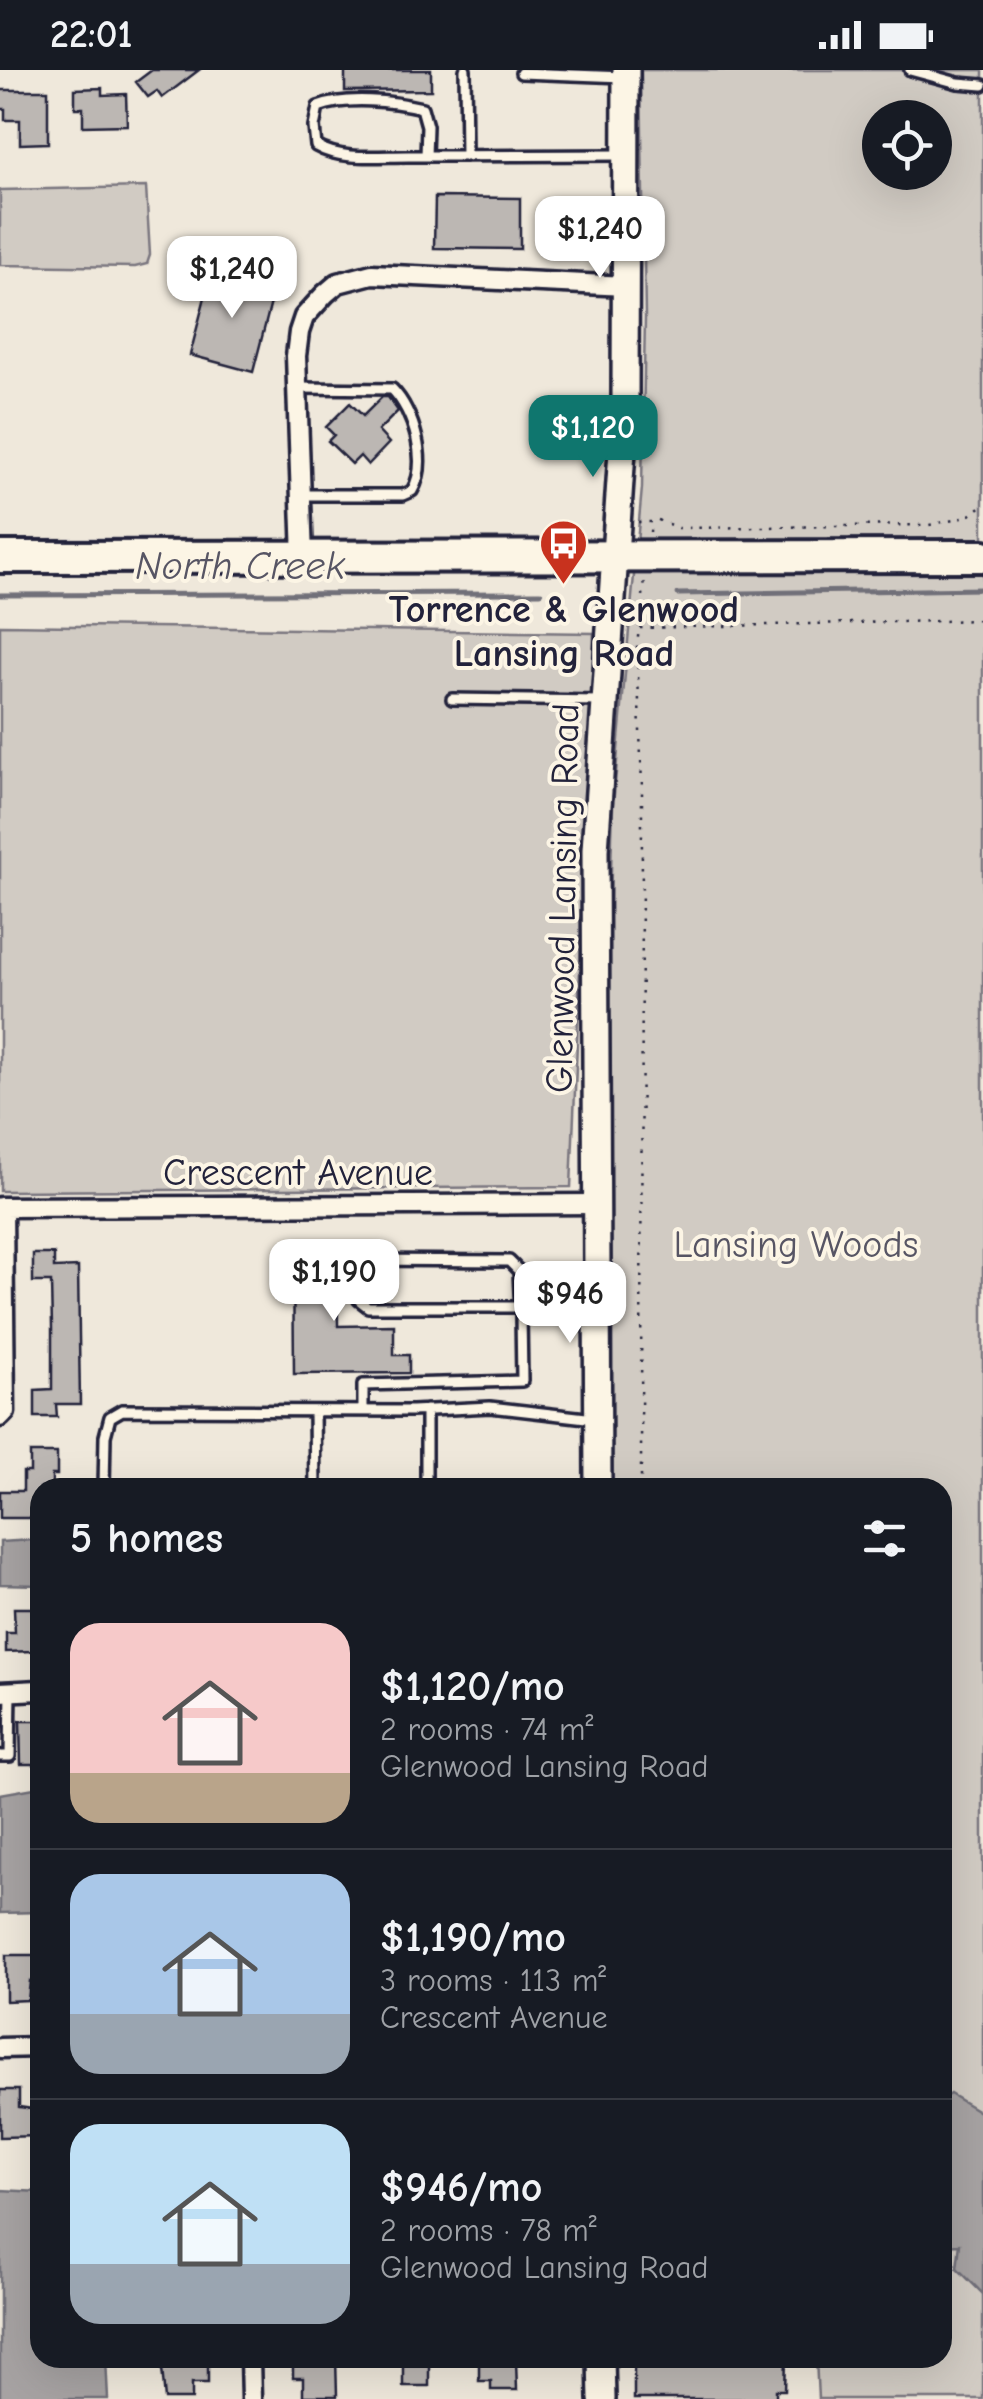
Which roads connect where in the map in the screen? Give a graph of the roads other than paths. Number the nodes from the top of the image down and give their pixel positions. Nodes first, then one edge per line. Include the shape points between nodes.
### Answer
1 (465, 70) edge
2 (910, 70) edge
3 (521, 73) dead end
4 (626, 74) edge
5 (983, 85) edge
6 (626, 154) junction
7 (426, 156) junction
8 (466, 156) junction
9 (627, 286) junction
10 (296, 388) junction
11 (301, 496) junction
12 (983, 556) edge
13 (0, 557) edge
14 (302, 558) junction
15 (614, 558) junction
16 (452, 699) dead end
17 (603, 701) junction
18 (596, 1204) junction
19 (2, 1207) edge
20 (521, 1310) junction
21 (597, 1312) junction
22 (426, 1410) junction
23 (363, 1411) junction
24 (314, 1412) junction
25 (0, 1418) edge
26 (598, 1420) junction
27 (104, 1478) edge
28 (315, 1478) edge
29 (426, 1478) edge
30 (598, 1478) edge
31 (6, 1691) edge
32 (0, 1756) edge
33 (30, 2047) edge
34 (0, 2048) edge
35 (250, 2368) edge
36 (602, 2368) edge
37 (251, 2399) edge
38 (602, 2399) edge

1 - 8 lane
2 - 5 lane
3 - 4 lane
4 - 6 main road, Glenwood Lansing Road
6 - 8 lane
6 - 9 main road, Glenwood Lansing Road
7 - 7 lane via 329,153 316,146 318,106 422,108
7 - 8 lane
9 - 10 street via 372,274 338,283 304,317
9 - 15 main road, Glenwood Lansing Road
10 - 11 street
10 - 11 lane via 392,389 404,402 420,472 403,495
11 - 14 street
12 - 15 main road
13 - 14 main road
14 - 15 main road
15 - 17 main road, Glenwood Lansing Road
16 - 17 lane
17 - 18 main road, Glenwood Lansing Road via 595,850
18 - 19 street, Crescent Avenue
18 - 21 main road, Glenwood Lansing Road
19 - 25 street
20 - 20 lane via 520,1271 509,1261 359,1264 359,1300 368,1307
20 - 21 lane
20 - 23 lane via 522,1381 363,1385
21 - 26 main road, Glenwood Lansing Road
22 - 23 lane
22 - 26 lane via 490,1408
22 - 29 lane
23 - 24 lane
24 - 27 lane via 122,1410 110,1417 105,1436
24 - 28 lane
26 - 30 main road, Glenwood Lansing Road
31 - 32 lane via 10,1756
33 - 34 street
35 - 37 street
36 - 38 main road

